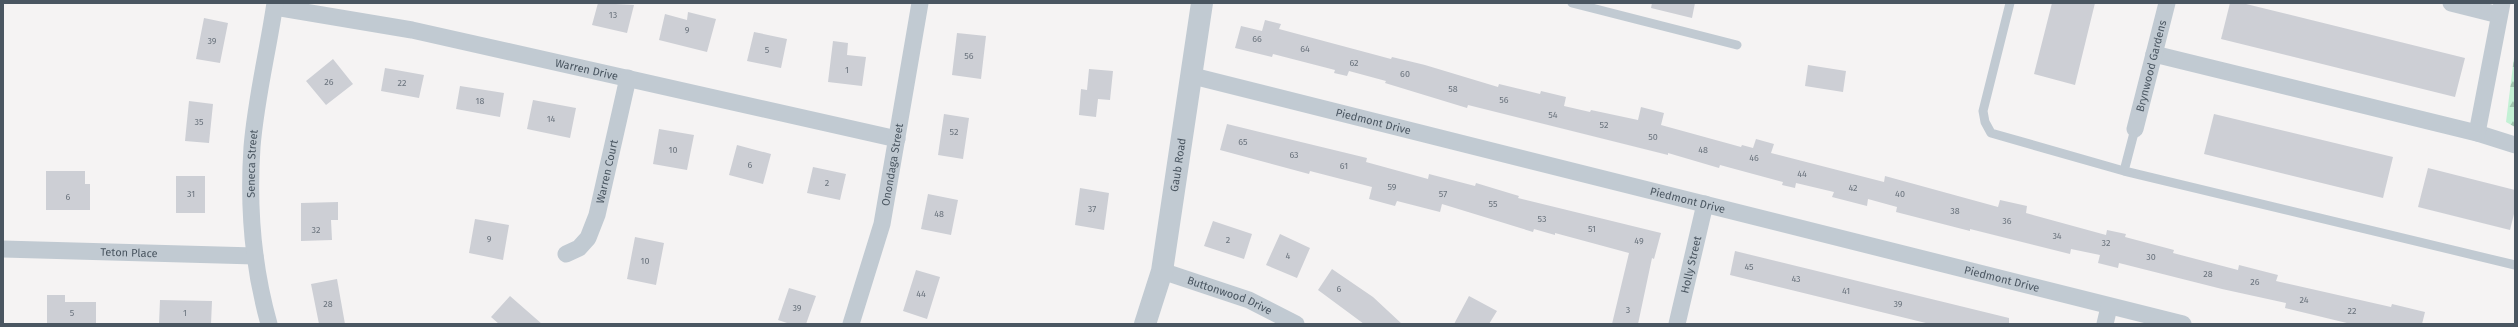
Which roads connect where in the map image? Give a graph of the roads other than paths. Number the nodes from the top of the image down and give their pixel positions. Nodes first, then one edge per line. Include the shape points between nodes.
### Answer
1 (920, 3) edge
2 (1202, 3) edge
3 (1572, 3) edge
4 (2010, 3) edge
5 (2167, 3) edge
6 (2452, 3) edge
7 (275, 5) edge
8 (2501, 9) edge
9 (1737, 45) dead end
10 (2154, 54) junction
11 (1193, 76) junction
12 (628, 78) junction
13 (2135, 129) joint
14 (2477, 133) junction
15 (897, 139) junction
16 (2515, 145) edge
17 (2124, 171) junction
18 (1705, 204) junction
19 (3, 249) edge
20 (566, 254) dead end
21 (255, 256) junction
22 (2515, 265) edge
23 (1162, 271) junction
24 (2109, 306) junction
25 (269, 324) edge
26 (851, 324) edge
27 (1146, 324) edge
28 (1296, 324) edge
29 (1677, 324) edge
30 (2105, 324) edge
31 (2183, 324) edge

1 - 15 street, Onondaga Street
2 - 11 street, Gaub Road
3 - 9 lane
4 - 17 lane via 1983,111 1991,133
5 - 10 street, Brynwood Gardens
6 - 8 street
7 - 12 street, Warren Drive via 412,30
7 - 21 street, Seneca Street via 252,147 251,200
8 - 14 street
10 - 13 street, Brynwood Gardens
10 - 14 street
11 - 18 street, Piedmont Drive
11 - 23 street, Gaub Road
12 - 15 street, Warren Drive
12 - 20 street, Warren Court via 597,215 588,238 579,248
13 - 17 lane
14 - 16 street
15 - 26 street, Onondaga Street via 882,224
17 - 22 lane
18 - 24 street, Piedmont Drive
18 - 29 street, Holly Street
19 - 21 street, Teton Place
21 - 25 street, Seneca Street
23 - 27 street, Gaub Road
23 - 28 street, Buttonwood Drive via 1249,300
24 - 30 street
24 - 31 street, Piedmont Drive

